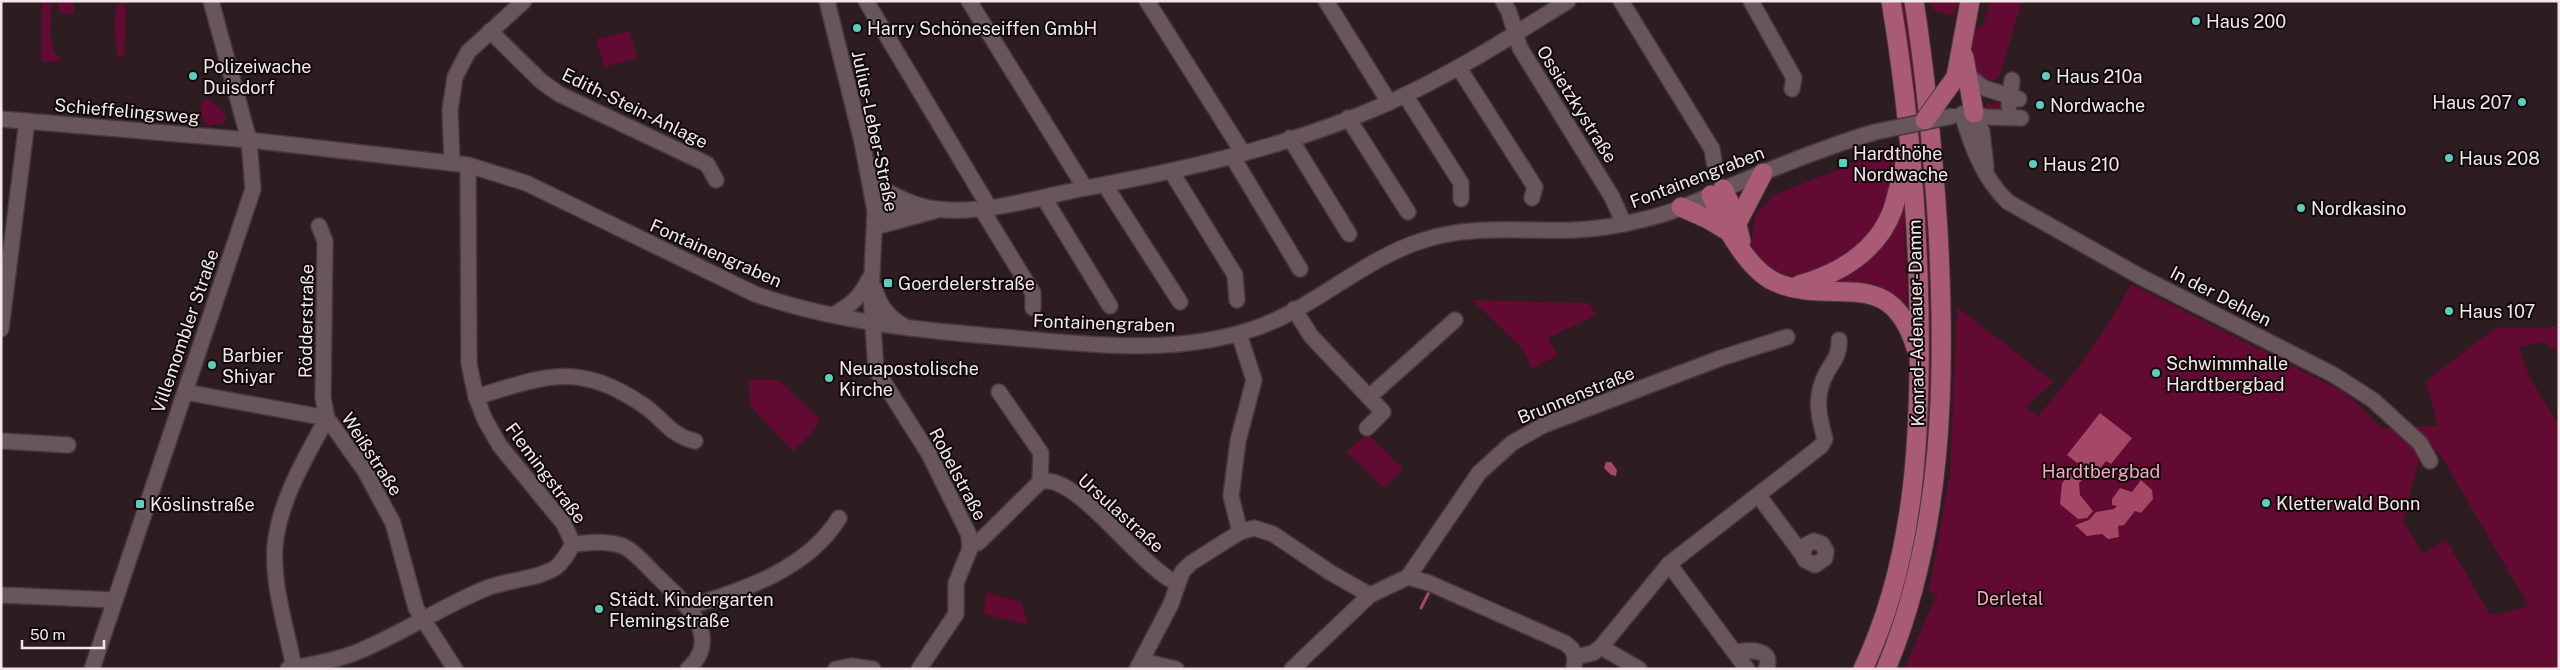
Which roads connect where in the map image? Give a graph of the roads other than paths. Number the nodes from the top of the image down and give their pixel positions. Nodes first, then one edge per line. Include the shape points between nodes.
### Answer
1 (211, 1) edge
2 (524, 1) edge
3 (827, 1) edge
4 (866, 1) edge
5 (970, 1) edge
6 (1147, 1) edge
7 (1326, 1) edge
8 (1503, 1) edge
9 (1568, 1) edge
10 (1621, 1) edge
11 (1751, 1) edge
12 (1891, 1) edge
13 (1914, 1) edge
14 (1970, 1) edge
15 (490, 31) junction
16 (1515, 34) junction
17 (1459, 68) junction
18 (1962, 76) junction
19 (1792, 89) dead end
20 (1405, 95) junction
21 (2017, 100) junction
22 (1389, 102) junction
23 (1963, 114) junction
24 (1348, 118) junction
25 (1, 119) edge
26 (1925, 120) junction
27 (28, 122) junction
28 (1290, 138) junction
29 (249, 140) junction
30 (1910, 144) junction
31 (1238, 154) junction
32 (452, 162) junction
33 (1714, 162) dead end
34 (468, 165) junction
35 (1171, 171) junction
36 (1763, 172) junction
37 (716, 180) dead end
38 (870, 183) junction
39 (1105, 185) junction
40 (1085, 188) junction
41 (1717, 192) junction
42 (1044, 198) junction
43 (1532, 198) dead end
44 (1461, 199) dead end
45 (913, 205) junction
46 (1681, 207) junction
47 (985, 208) junction
48 (875, 210) junction
49 (938, 210) junction
50 (1408, 212) dead end
51 (1624, 224) junction
52 (319, 226) dead end
53 (875, 227) junction
54 (1732, 227) junction
55 (1349, 234) dead end
56 (1300, 269) dead end
57 (872, 271) junction
58 (1794, 286) junction
59 (1237, 300) dead end
60 (1180, 302) dead end
61 (1110, 306) dead end
62 (883, 308) junction
63 (1033, 308) dead end
64 (1294, 309) junction
65 (833, 315) junction
66 (1456, 320) dead end
67 (873, 323) junction
68 (908, 328) junction
69 (1, 330) edge
70 (1239, 334) junction
71 (1787, 337) dead end
72 (1839, 340) dead end
73 (1920, 363) junction
74 (185, 392) junction
75 (999, 392) dead end
76 (476, 397) junction
77 (1369, 397) junction
78 (327, 418) junction
79 (1367, 428) dead end
80 (1, 441) edge
81 (695, 441) dead end
82 (68, 445) dead end
83 (2430, 461) dead end
84 (1040, 482) junction
85 (1758, 495) junction
86 (839, 518) dead end
87 (1240, 532) junction
88 (971, 543) junction
89 (574, 544) junction
90 (1802, 554) dead end
91 (1669, 564) junction
92 (1408, 577) junction
93 (1177, 583) junction
94 (1, 595) edge
95 (1370, 595) junction
96 (114, 600) junction
97 (688, 607) junction
98 (424, 620) junction
99 (1601, 647) junction
100 (1736, 652) junction
101 (1574, 663) edge
102 (1140, 665) edge
103 (291, 668) edge
104 (92, 669) edge
105 (455, 669) edge
106 (688, 669) edge
107 (836, 669) edge
108 (873, 669) edge
109 (919, 669) edge
110 (1176, 669) edge
111 (1292, 669) edge
112 (1639, 669) edge
113 (1747, 669) edge
114 (1766, 669) edge
115 (1863, 669) edge
116 (1886, 669) edge

1 - 29 street, Villemombler Straße
2 - 15 street
3 - 38 street, Julius-Leber-Straße
4 - 47 street
5 - 40 street
6 - 31 street
7 - 22 street
8 - 16 street, Ossietzkystraße via 1510,12
9 - 16 street
10 - 33 street via 1712,148
11 - 19 street via 1794,78
12 - 30 main road, Konrad-Adenauer-Damm
13 - 116 main road, Konrad-Adenauer-Damm via 1930,126 1941,284 1938,460 1916,582
14 - 18 main road via 1962,50
15 - 32 street via 468,52 455,77 450,110
15 - 37 street, Edith-Stein-Anlage via 559,94 707,164
16 - 17 street
16 - 51 street, Ossietzkystraße via 1520,48 1612,197
17 - 20 street
17 - 43 street via 1535,187
18 - 21 street
18 - 23 main road
18 - 26 main road, bridge
20 - 22 street
20 - 44 street via 1461,184
21 - 23 street, Fontainengraben via 1981,102
21 - 23 street, Fontainengraben via 2000,117
22 - 24 street
23 - 26 street, Fontainengraben, bridge
23 - 83 street, In der Dehlen via 1982,132 1987,175 2008,202 2141,277 2334,375 2373,400 2420,443
24 - 28 street
24 - 50 street
25 - 27 street, Schieffelingsweg
26 - 36 street, Fontainengraben, bridge via 1837,144
27 - 29 street, Schieffelingsweg
27 - 69 street
28 - 31 street
28 - 55 street
29 - 32 street, Fontainengraben
29 - 74 street, Villemombler Straße via 253,189
30 - 58 main road via 1892,211 1877,236 1857,259 1823,279
30 - 73 main road, Konrad-Adenauer-Damm via 1918,247
31 - 35 street
31 - 56 street
32 - 34 street, Fontainengraben
34 - 65 street, Fontainengraben via 526,182 754,294
34 - 76 street, Flemingstraße via 470,364
35 - 39 street
35 - 59 street via 1235,275
36 - 41 street, Fontainengraben
36 - 54 main road
38 - 45 street
38 - 48 street, Julius-Leber-Straße
39 - 40 street
39 - 60 street
40 - 42 street
41 - 46 street, Fontainengraben
41 - 54 main road
42 - 47 street
42 - 61 street
45 - 48 street
45 - 49 street
46 - 51 street, Fontainengraben
46 - 54 main road
47 - 49 street
47 - 63 street via 1034,293
48 - 53 street, Julius-Leber-Straße
49 - 53 street
51 - 64 street, Fontainengraben via 1577,230 1472,230 1425,239 1390,254
52 - 78 street, Rödderstraße via 326,241 324,398
53 - 57 street, Julius-Leber-Straße
54 - 58 main road via 1758,270 1775,282
57 - 62 street, Julius-Leber-Straße via 875,292
57 - 65 street, Julius-Leber-Straße via 861,295
57 - 67 street, Julius-Leber-Straße
58 - 73 main road via 1816,292 1859,291 1879,296 1892,305 1904,320
62 - 67 street
62 - 68 street, Julius-Leber-Straße via 893,320
64 - 70 street, Fontainengraben
64 - 77 street via 1311,336
65 - 67 street, Fontainengraben
66 - 77 street
67 - 68 street, Fontainengraben
67 - 88 street, Robelstraße via 876,370 928,454 970,535
68 - 70 street, Fontainengraben via 1146,347 1175,346
70 - 87 street via 1254,380 1238,441 1231,496
71 - 92 street, Brunnenstraße via 1721,358 1544,425 1512,443 1479,473
72 - 85 street via 1840,351 1826,373 1817,401 1825,439 1821,446
73 - 115 main road, Konrad-Adenauer-Damm via 1912,491 1904,539 1890,596
74 - 78 street, Weißstraße
74 - 96 street, Villemombler Straße
75 - 84 street via 1042,453
76 - 81 street via 541,378 579,376 623,392 679,437
76 - 89 street, Flemingstraße via 500,446 564,524
77 - 79 street via 1383,412
78 - 98 street, Weißstraße via 365,471 393,523 416,608
78 - 103 street via 280,516 275,546 276,574
80 - 82 street
84 - 88 street via 978,543
84 - 93 street, Ursulastraße via 1048,479 1070,489 1152,567
85 - 90 street
85 - 91 street
86 - 97 street via 829,535 778,572 725,596
87 - 93 street via 1191,563
87 - 95 street via 1254,528 1273,534
88 - 109 street, Robelstraße via 956,583 956,614
89 - 97 street via 607,542 628,549
89 - 98 street, Flemingstraße via 564,559 546,572 499,583
91 - 99 street
91 - 100 street
92 - 95 street
92 - 101 street via 1429,583 1565,643 1572,649
93 - 102 street via 1171,604
94 - 96 street
95 - 111 street
96 - 104 street, Villemombler Straße
97 - 106 street via 701,633 697,656
98 - 103 street, Flemingstraße via 353,654
98 - 105 street, Weißstraße
99 - 101 street
99 - 112 street
100 - 113 street
100 - 114 street via 1759,650 1768,660
102 - 110 street
107 - 108 street via 852,666

